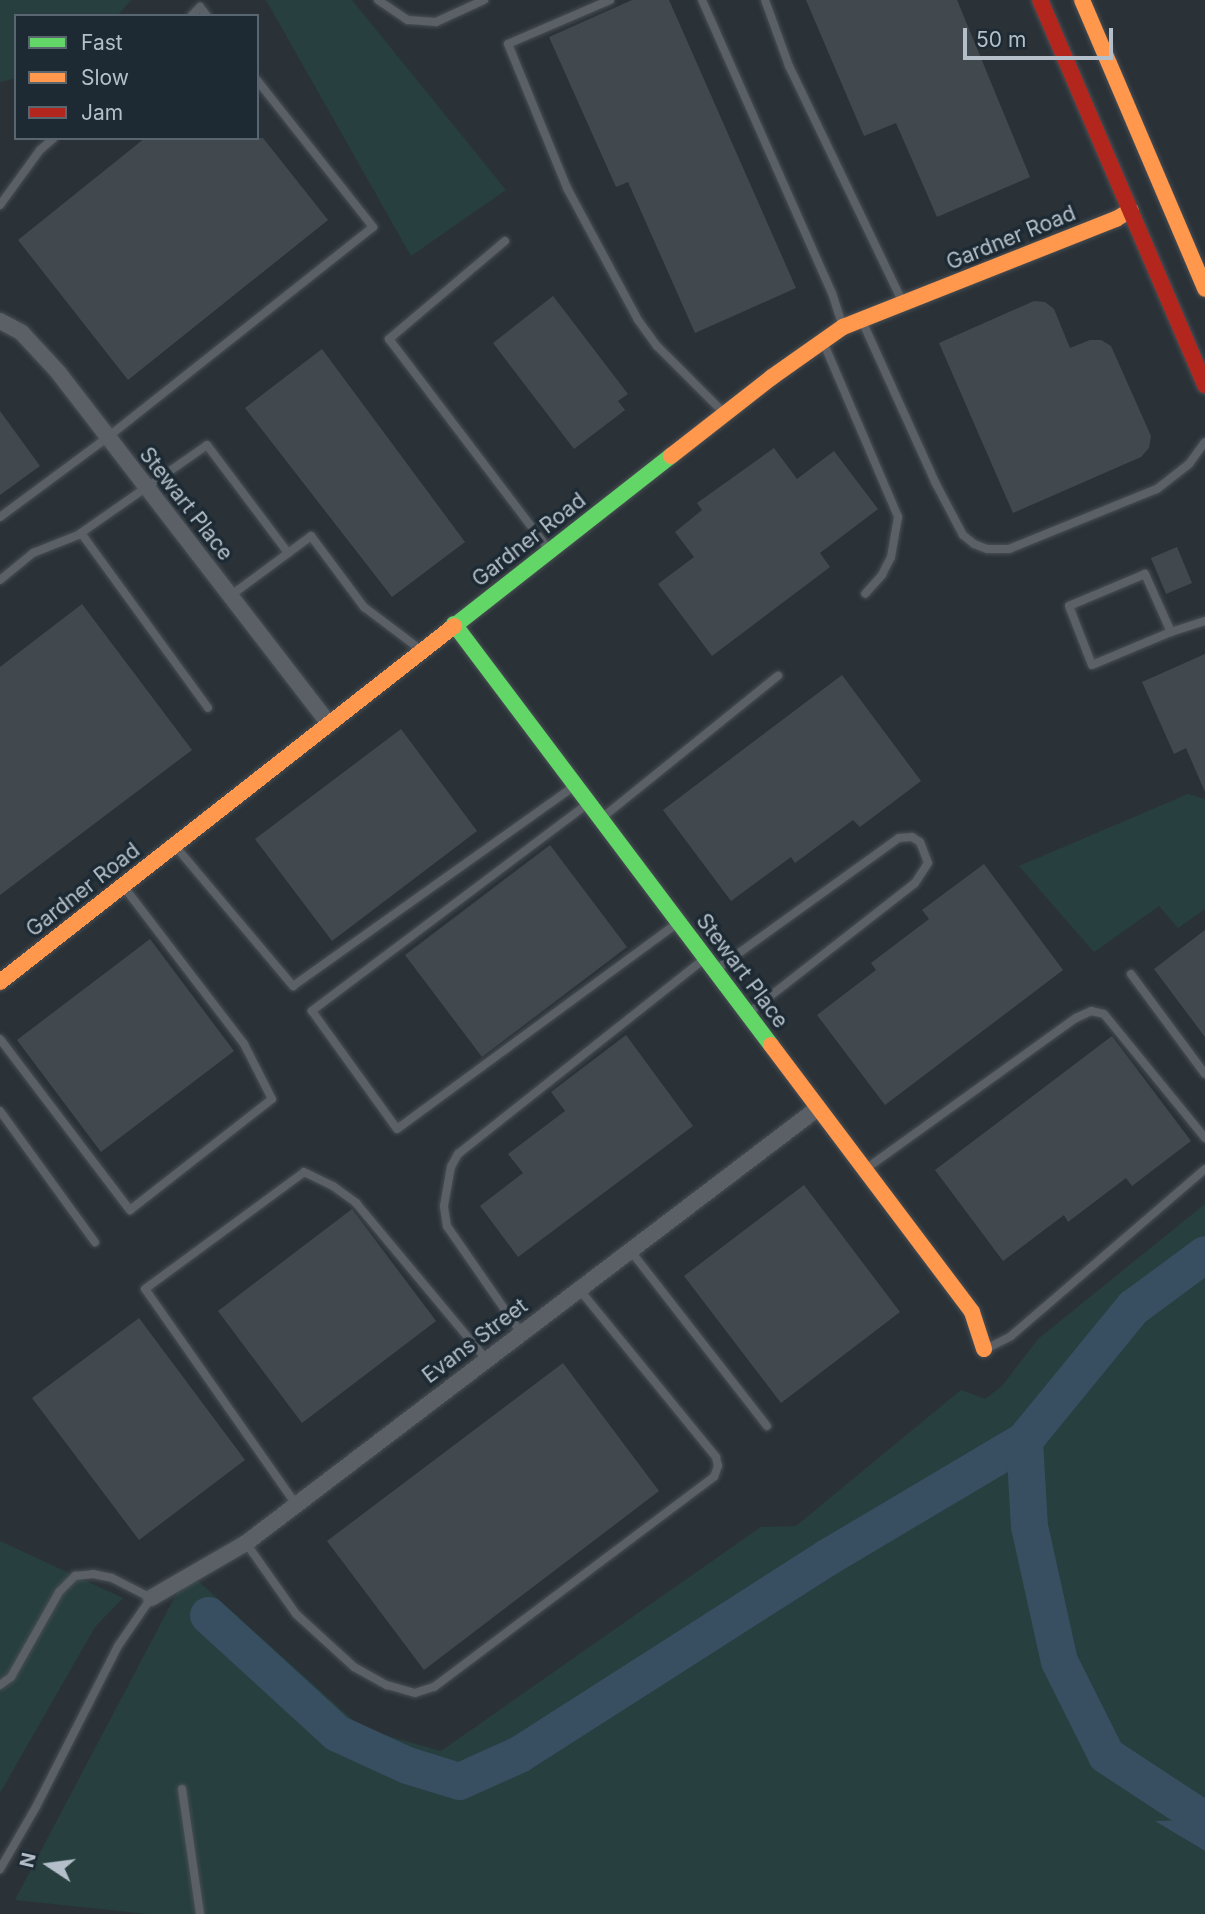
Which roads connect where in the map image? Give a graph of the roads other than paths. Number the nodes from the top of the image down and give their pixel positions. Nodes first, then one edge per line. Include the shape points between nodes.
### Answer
1 (378, 0) edge
2 (484, 0) edge
3 (610, 0) edge
4 (702, 0) edge
5 (765, 0) edge
6 (1040, 0) edge
7 (1082, 0) edge
8 (1100, 0) edge
9 (193, 14) edge
10 (205, 14) edge
11 (259, 82) edge
12 (1132, 123) junction
13 (52, 140) edge
14 (0, 205) edge
15 (1130, 210) junction
16 (505, 241) dead end
17 (1205, 289) edge
18 (903, 303) junction
19 (862, 320) junction
20 (0, 321) edge
21 (843, 327) junction
22 (822, 341) junction
23 (1205, 385) edge
24 (724, 414) junction
25 (108, 438) junction
26 (1205, 442) edge
27 (146, 487) junction
28 (0, 517) edge
29 (81, 533) junction
30 (549, 550) junction
31 (288, 553) junction
32 (0, 580) edge
33 (865, 594) dead end
34 (230, 596) junction
35 (1205, 621) edge
36 (454, 624) junction
37 (1171, 632) junction
38 (421, 650) junction
39 (778, 676) dead end
40 (208, 708) dead end
41 (328, 723) junction
42 (576, 786) junction
43 (589, 802) junction
44 (601, 818) junction
45 (174, 845) junction
46 (123, 885) junction
47 (678, 922) junction
48 (710, 964) junction
49 (1131, 974) dead end
50 (0, 982) edge
51 (748, 1014) junction
52 (1, 1041) edge
53 (1205, 1074) edge
54 (818, 1108) junction
55 (0, 1111) edge
56 (1205, 1139) edge
57 (865, 1169) junction
58 (1205, 1169) edge
59 (95, 1242) dead end
60 (630, 1250) junction
61 (579, 1289) junction
62 (521, 1333) junction
63 (984, 1349) joint
64 (486, 1359) junction
65 (767, 1426) dead end
66 (295, 1503) junction
67 (246, 1543) junction
68 (150, 1598) junction
69 (0, 1685) edge
70 (182, 1789) dead end
71 (0, 1869) edge
72 (200, 1914) edge

1 - 2 lane via 408,20 436,22
3 - 24 lane via 508,44 567,188 638,320 657,346
4 - 21 lane
5 - 18 lane via 789,66
6 - 15 main road
7 - 12 main road
8 - 12 main road via 1101,20
9 - 10 lane via 200,7
11 - 25 lane via 373,227
12 - 17 main road
13 - 14 lane
15 - 18 main road, Gardner Road
15 - 23 main road
16 - 30 lane via 389,339
18 - 19 main road, Gardner Road
19 - 21 main road, Gardner Road
19 - 26 lane via 963,535 987,549 1009,550 1157,489 1189,464
20 - 25 street, Stewart Place via 21,332 58,372
21 - 22 main road, Gardner Road
22 - 24 main road, Gardner Road
22 - 33 lane via 898,517 891,557
24 - 30 main road, Gardner Road
25 - 27 street, Stewart Place
25 - 28 lane
27 - 29 lane
27 - 31 lane via 207,445
27 - 34 street, Stewart Place
29 - 32 lane via 33,553
29 - 40 lane
30 - 36 main road, Gardner Road
31 - 34 lane
31 - 38 lane via 312,536 364,607
34 - 41 street, Stewart Place
35 - 37 lane
36 - 38 main road, Gardner Road
36 - 42 main road, Stewart Place
37 - 37 lane via 1092,665 1069,606 1145,573
38 - 41 main road, Gardner Road
39 - 44 lane
41 - 45 main road, Gardner Road
42 - 43 main road, Stewart Place
42 - 45 lane via 293,986
43 - 44 main road, Stewart Place
43 - 47 lane via 312,1011 397,1129
44 - 47 main road, Stewart Place
45 - 46 main road, Gardner Road
46 - 50 main road, Gardner Road
46 - 52 lane via 244,1044 272,1099 130,1210
47 - 48 main road, Stewart Place
48 - 51 main road, Stewart Place
48 - 51 lane via 766,933 899,838 920,842 928,863 915,883
48 - 62 lane via 458,1154 451,1167 444,1206 447,1226
49 - 53 lane
51 - 54 main road, Stewart Place
54 - 57 main road, Stewart Place
54 - 60 street, Evans Street
55 - 59 lane
56 - 57 lane via 1104,1014 1091,1012 1076,1018
57 - 63 main road, Stewart Place via 972,1312
58 - 63 lane via 1012,1336
60 - 61 street, Evans Street
60 - 65 lane
61 - 62 street, Evans Street
61 - 67 lane via 716,1457 714,1477 434,1687 415,1693 387,1685 354,1667 296,1614
62 - 64 street, Evans Street
64 - 66 street, Evans Street
64 - 66 lane via 355,1203 304,1172 145,1289
66 - 67 street, Evans Street
67 - 68 street, Evans Street
68 - 69 lane via 112,1578 75,1576 60,1592 11,1677
68 - 71 lane via 118,1646
70 - 72 lane

